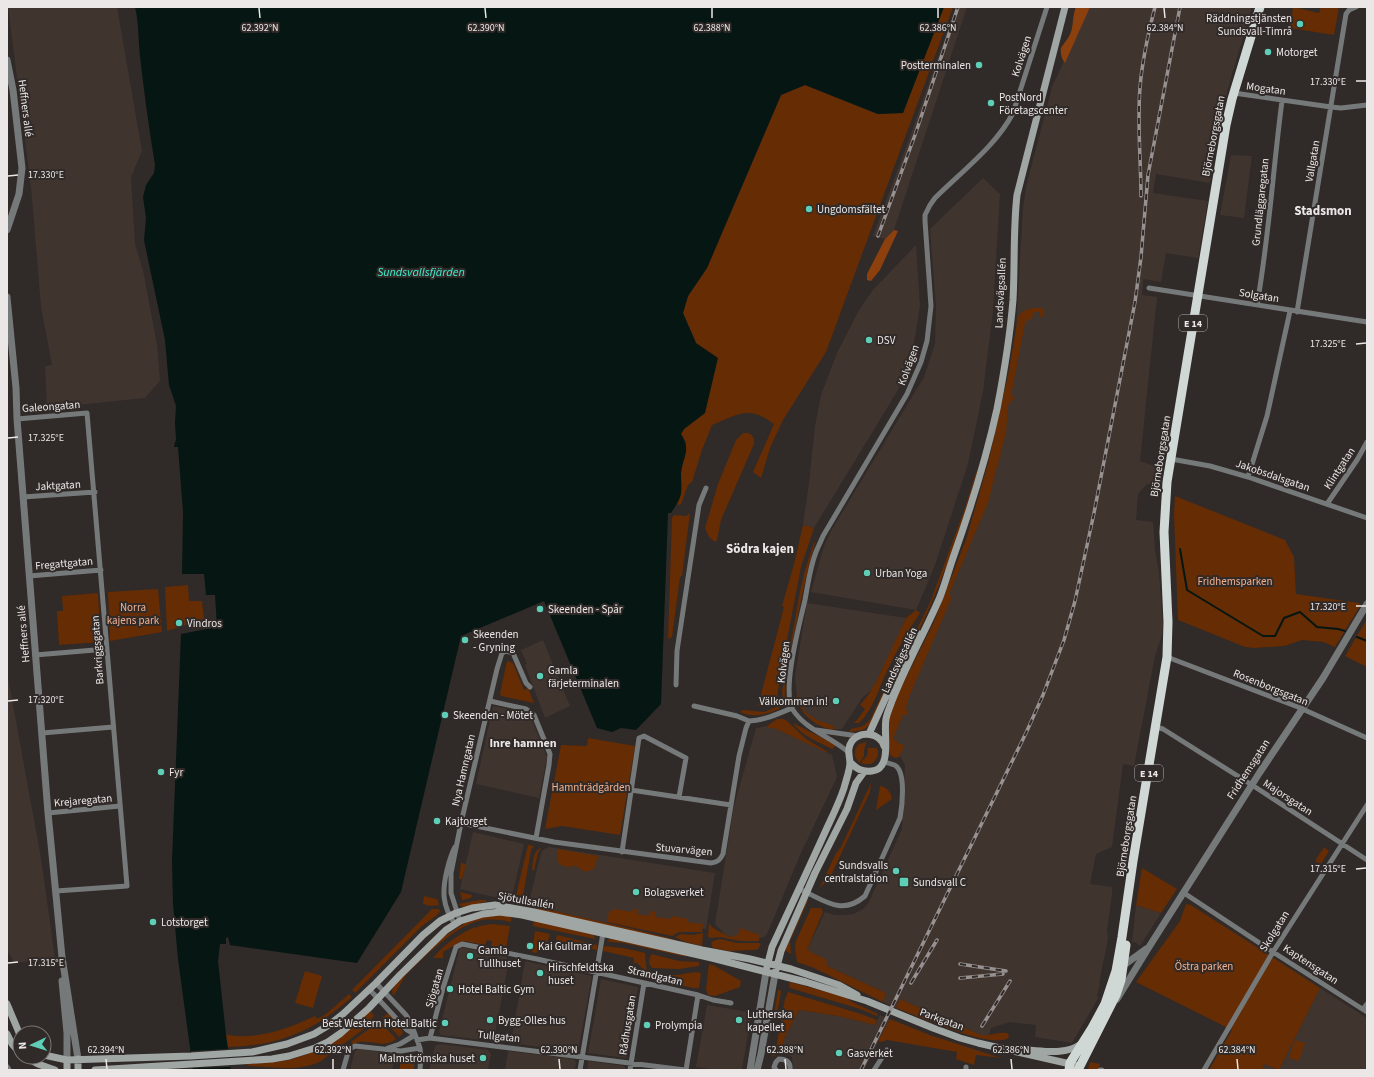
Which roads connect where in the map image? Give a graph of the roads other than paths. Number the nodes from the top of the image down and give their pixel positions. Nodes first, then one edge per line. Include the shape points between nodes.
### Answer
1 (1047, 7) edge
2 (1065, 7) edge
3 (1260, 7) edge
4 (1356, 7) edge
5 (7, 60) edge
6 (1234, 93) junction
7 (1282, 101) junction
8 (1367, 105) edge
9 (1331, 107) junction
10 (7, 230) edge
11 (1149, 288) dead end
12 (1198, 296) junction
13 (7, 297) edge
14 (1257, 305) junction
15 (1290, 310) junction
16 (1297, 312) junction
17 (1367, 322) edge
18 (87, 413) joint
19 (17, 419) junction
20 (1367, 442) edge
21 (1171, 459) junction
22 (1248, 477) junction
23 (706, 488) dead end
24 (95, 492) junction
25 (23, 497) junction
26 (1327, 504) junction
27 (1367, 518) edge
28 (101, 570) junction
29 (29, 576) junction
30 (946, 578) junction
31 (1367, 604) edge
32 (107, 649) junction
33 (35, 655) junction
34 (1167, 657) junction
35 (676, 685) dead end
36 (530, 687) dead end
37 (490, 701) junction
38 (694, 706) dead end
39 (792, 708) junction
40 (1302, 710) junction
41 (749, 720) junction
42 (113, 727) junction
43 (1156, 727) junction
44 (816, 730) junction
45 (42, 733) junction
46 (869, 734) junction
47 (858, 736) junction
48 (1367, 738) edge
49 (848, 752) junction
50 (886, 754) junction
51 (850, 762) junction
52 (884, 762) junction
53 (864, 772) junction
54 (1252, 785) junction
55 (631, 790) junction
56 (680, 797) junction
57 (731, 805) junction
58 (1367, 805) edge
59 (120, 806) junction
60 (48, 813) junction
61 (461, 823) junction
62 (536, 838) junction
63 (457, 844) junction
64 (1342, 844) junction
65 (622, 852) junction
66 (1367, 860) edge
67 (799, 889) junction
68 (56, 891) junction
69 (807, 892) junction
70 (1184, 893) junction
71 (456, 913) junction
72 (1126, 913) junction
73 (449, 916) junction
74 (457, 923) junction
75 (603, 933) junction
76 (458, 945) joint
77 (1149, 947) junction
78 (1273, 952) junction
79 (768, 963) junction
80 (776, 966) junction
81 (1124, 966) junction
82 (63, 969) junction
83 (1116, 971) junction
84 (596, 972) junction
85 (766, 972) junction
86 (775, 974) junction
87 (1122, 980) joint
88 (376, 983) junction
89 (644, 983) junction
90 (370, 989) junction
91 (384, 992) junction
92 (698, 995) junction
93 (377, 998) junction
94 (867, 1001) junction
95 (731, 1003) dead end
96 (7, 1004) edge
97 (1367, 1004) edge
98 (1365, 1011) edge
99 (1105, 1020) junction
100 (16, 1025) edge
101 (7, 1034) edge
102 (416, 1038) junction
103 (430, 1038) junction
104 (1083, 1043) junction
105 (12, 1044) edge
106 (420, 1048) junction
107 (385, 1049) junction
108 (1011, 1049) junction
109 (886, 1050) dead end
110 (1062, 1051) junction
111 (52, 1057) edge
112 (582, 1057) junction
113 (78, 1059) junction
114 (67, 1060) junction
115 (631, 1063) junction
116 (41, 1065) edge
117 (1075, 1066) edge
118 (55, 1070) edge
119 (66, 1070) edge
120 (78, 1070) edge
121 (94, 1070) edge
122 (343, 1070) edge
123 (420, 1070) edge
124 (580, 1070) edge
125 (630, 1070) edge
126 (686, 1070) edge
127 (750, 1070) edge
128 (757, 1070) edge
129 (776, 1070) edge
130 (790, 1070) edge
131 (874, 1070) edge
132 (1204, 1070) edge

1 - 39 street, Kolvägen via 1008,123 986,149 935,198 925,215 931,306 925,347 915,379 816,552 793,656 790,683
2 - 30 main road, Landsvägsallén via 1017,195 1013,299 997,408 981,473
3 - 6 highway, Björneborgsgatan / E 14
4 - 9 street, Vallgatan via 1346,14
5 - 10 street, Heffners allé via 22,168 19,194
6 - 7 street, Mogatan
6 - 12 highway, Björneborgsgatan / E 14 via 1225,131
7 - 9 street, Mogatan
7 - 14 street, Grundläggaregatan via 1264,268
8 - 9 street, Mogatan
9 - 16 street, Vallgatan
11 - 12 street, Solgatan
12 - 14 street, Solgatan
12 - 21 highway, Björneborgsgatan / E 14
13 - 19 street, Heffners allé
14 - 15 street, Solgatan
15 - 16 street, Solgatan
15 - 22 street via 1267,416
16 - 17 street, Solgatan
18 - 19 street, Galeongatan
18 - 24 street, Barkriggsgatan
19 - 25 street, Heffners allé
20 - 26 street, Klintgatan
21 - 22 street, Jakobsdalsgatan via 1210,466
21 - 34 highway, Björneborgsgatan / E 14 via 1165,499 1164,532
22 - 26 street, Jakobsdalsgatan
23 - 35 street via 699,505 677,651
24 - 25 street, Jaktgatan
24 - 28 street, Barkriggsgatan
25 - 29 street, Heffners allé
26 - 27 street, Jakobsdalsgatan
28 - 29 street, Fregattgatan
28 - 32 street, Barkriggsgatan
29 - 33 street, Heffners allé
30 - 46 main road, Landsvägsallén
30 - 50 main road, Landsvägsallén via 924,634 898,685 886,719
31 - 40 street, Fridhemsgatan
32 - 33 street
32 - 42 street, Barkriggsgatan
33 - 45 street, Heffners allé
34 - 40 street, Rosenborgsgatan
34 - 43 highway, Björneborgsgatan / E 14
36 - 37 street, Nya Hamngatan via 513,654 502,652
37 - 61 street, Nya Hamngatan
37 - 62 street via 531,711 550,754
38 - 41 street
39 - 41 street via 762,720
39 - 44 street via 805,723
40 - 48 street, Rosenborgsgatan
40 - 54 street, Fridhemsgatan
41 - 57 street, Stuvarvägen via 739,756
42 - 45 street
42 - 59 street, Barkriggsgatan
43 - 54 street, Majorsgatan
43 - 72 highway, Björneborgsgatan / E 14
44 - 47 street
44 - 49 street
45 - 60 street, Heffners allé
46 - 47 main road
46 - 50 main road via 877,736 882,741
47 - 49 main road
49 - 51 main road
50 - 52 main road, Landsvägsallén
51 - 53 main road via 856,769
51 - 67 main road via 842,793
52 - 53 main road via 876,771
52 - 69 street via 896,767 901,775 900,818 864,896 848,906 840,906
53 - 69 main road via 856,783 847,809
54 - 64 street, Majorsgatan
54 - 70 street, Fridhemsgatan
55 - 56 street
55 - 56 street via 639,738 644,736 686,758
55 - 65 street
56 - 57 street
57 - 65 street, Stuvarvägen via 723,854 716,862
58 - 64 street, Skolgatan
59 - 60 street, Krejaregatan
59 - 68 street, Barkriggsgatan via 126,886
60 - 68 street, Heffners allé
61 - 62 street, Stuvarvägen
61 - 63 street, Nya Hamngatan
62 - 65 street, Stuvarvägen
63 - 71 street, Nya Hamngatan via 451,882
63 - 73 street, Nya Hamngatan via 452,851 444,886
64 - 66 street, Majorsgatan
64 - 78 street, Skolgatan
67 - 69 street
67 - 79 main road via 772,947
68 - 82 street, Heffners allé
69 - 80 main road
70 - 77 street, Fridhemsgatan
70 - 78 street, Kaptensgatan
71 - 73 main road, Sjötullsallén
71 - 74 street, Nya Hamngatan
71 - 79 main road, Sjötullsallén via 485,906 510,907
72 - 81 highway, Björneborgsgatan / E 14
72 - 83 highway, Björneborgsgatan / E 14
73 - 74 street, Nya Hamngatan
73 - 88 main road, Sjötullsallén via 432,926
74 - 75 main road, Sjötullsallén via 483,914 504,912
74 - 91 main road, Sjötullsallén via 440,935
75 - 84 street
75 - 85 main road, Sjötullsallén
76 - 84 street, Strandgatan via 466,944 518,954
76 - 103 street, Sjögatan
77 - 81 street, Fridhemsgatan
77 - 99 street, Fridhemsgatan
78 - 98 street, Kaptensgatan
78 - 132 street, Skolgatan
79 - 80 main road
79 - 85 main road
80 - 86 main road
80 - 94 main road, Parkgatan via 839,985
81 - 83 street, Fridhemsgatan
81 - 87 highway, Björneborgsgatan / E 14
82 - 113 street, Heffners allé
82 - 114 street, Heffners allé
83 - 104 highway, E 14 via 1105,1004
84 - 89 street, Strandgatan
84 - 112 street
85 - 86 main road
85 - 127 street
86 - 94 main road, Parkgatan
86 - 128 street
87 - 99 highway, Fridhemsgatan / E 14
88 - 90 main road, Sjötullsallén
88 - 91 street
89 - 92 street, Strandgatan
89 - 115 street, Rådhusgatan
90 - 93 street
90 - 113 main road, Sjötullsallén via 314,1034 271,1048 229,1054
91 - 93 main road, Sjötullsallén
91 - 102 street via 406,1015
92 - 95 street, Strandgatan
92 - 126 street
93 - 102 street
93 - 121 main road, Sjötullsallén via 353,1023 328,1042 289,1056
94 - 108 main road, Parkgatan via 960,1038
96 - 100 main road
97 - 98 street
99 - 117 highway, Fridhemsgatan / E 14
101 - 105 main road
102 - 103 street, Tullgatan
102 - 106 street
102 - 107 street
103 - 112 street, Tullgatan
104 - 110 main road, Parkgatan
104 - 117 highway, E 14
106 - 107 street via 408,1051
106 - 123 street
107 - 122 street via 354,1046 349,1049
108 - 110 main road, Parkgatan
108 - 117 main road, Parkgatan
109 - 131 street
110 - 117 main road, Parkgatan via 1069,1053
111 - 114 main road
112 - 115 street, Tullgatan
112 - 124 street
113 - 114 main road
113 - 120 main road
114 - 119 main road
115 - 125 street, Rådhusgatan
115 - 126 street, Tullgatan
116 - 118 main road
129 - 130 street via 774,1066 779,1059 788,1062

